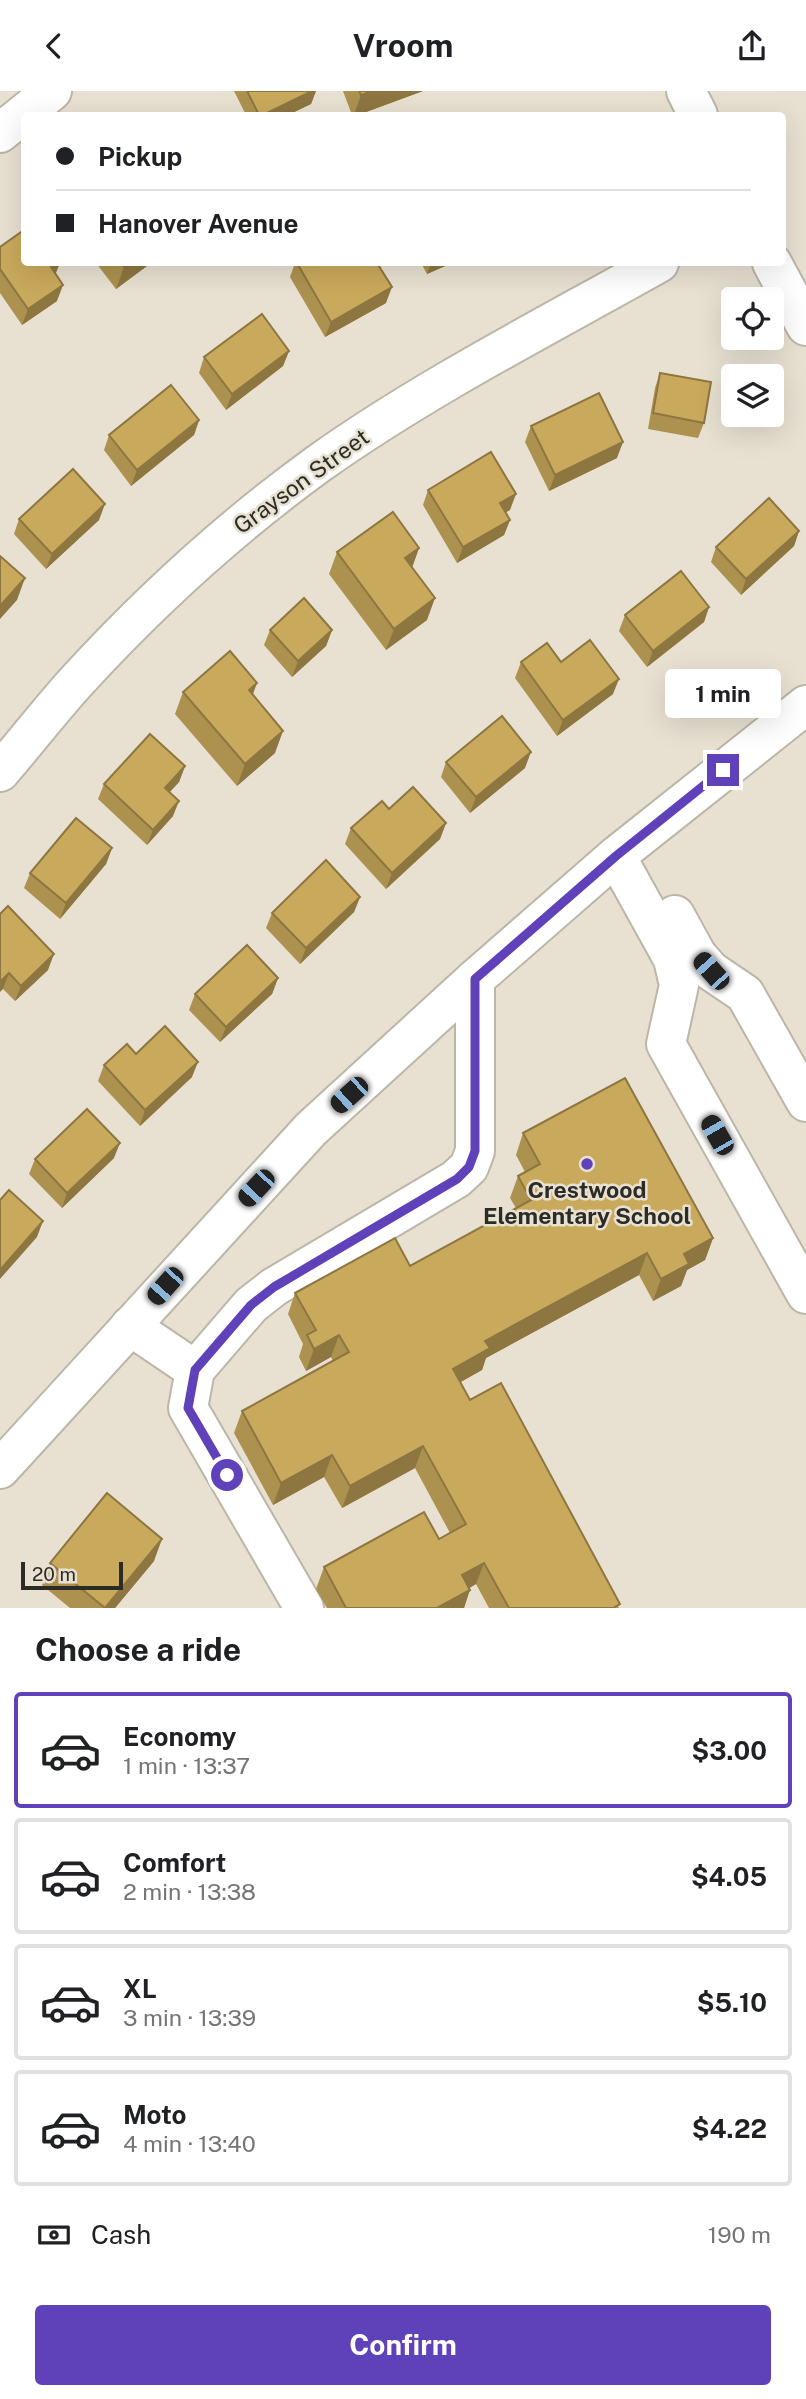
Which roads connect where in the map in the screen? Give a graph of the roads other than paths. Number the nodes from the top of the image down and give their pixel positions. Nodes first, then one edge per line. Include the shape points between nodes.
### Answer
1 (52, 91) edge
2 (686, 91) edge
3 (26, 112) edge
4 (696, 112) edge
5 (21, 116) edge
6 (0, 133) edge
7 (654, 266) edge
8 (774, 266) edge
9 (806, 326) edge
10 (806, 705) edge
11 (0, 772) edge
12 (625, 849) junction
13 (475, 979) junction
14 (806, 1102) edge
15 (806, 1293) edge
16 (130, 1326) junction
17 (195, 1370) junction
18 (0, 1469) edge
19 (304, 1608) edge

1 - 3 street
2 - 4 street
5 - 6 street
7 - 11 street, Grayson Street via 405,407 276,497 152,603
8 - 9 street
10 - 12 street
12 - 13 street
12 - 14 street via 697,955 711,971 745,994
12 - 15 street via 673,960 679,985 666,1044
13 - 16 street via 311,1129
13 - 17 street via 475,1151 469,1167 457,1179 266,1293
16 - 17 street
16 - 18 street
17 - 19 street via 188,1408

